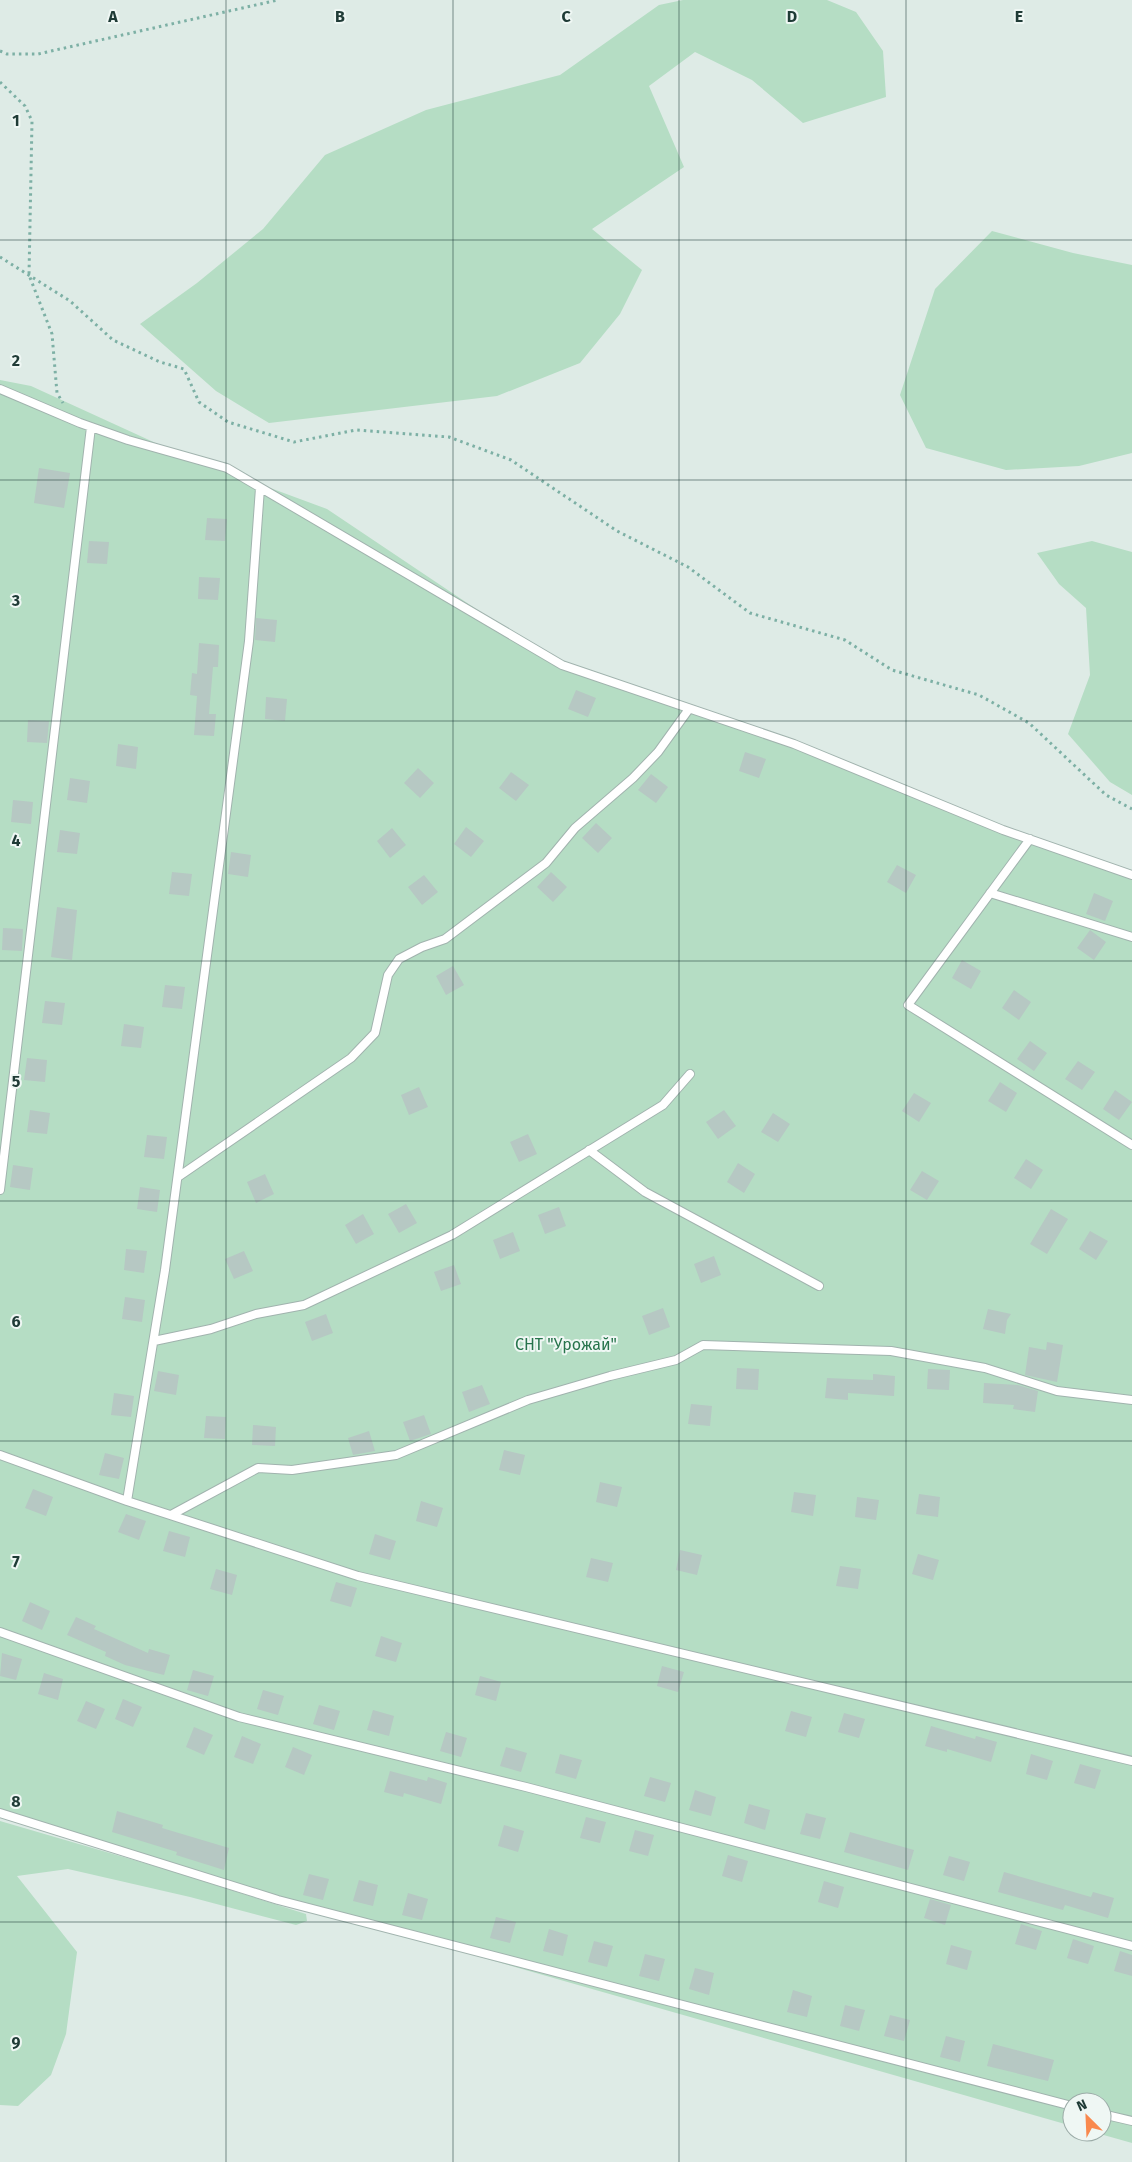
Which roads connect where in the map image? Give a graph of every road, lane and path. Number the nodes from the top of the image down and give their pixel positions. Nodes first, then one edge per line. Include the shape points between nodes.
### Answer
1 (278, 0) edge
2 (0, 51) edge
3 (0, 82) edge
4 (0, 257) edge
5 (30, 275) junction
6 (0, 389) edge
7 (71, 419) junction
8 (91, 427) junction
9 (260, 488) junction
10 (689, 709) junction
11 (1132, 809) edge
12 (1030, 839) junction
13 (1132, 875) edge
14 (990, 893) junction
15 (1132, 937) edge
16 (690, 1074) dead end
17 (1132, 1145) edge
18 (589, 1150) junction
19 (178, 1177) junction
20 (0, 1190) edge
21 (819, 1286) dead end
22 (154, 1341) junction
23 (1132, 1400) edge
24 (0, 1456) edge
25 (127, 1501) junction
26 (171, 1515) junction
27 (0, 1632) edge
28 (1132, 1761) edge
29 (0, 1813) edge
30 (1132, 1946) edge
31 (1062, 2103) edge
32 (1112, 2116) edge
33 (1132, 2121) edge

1 - 2 path via 38,54
3 - 5 path via 25,106 32,121
4 - 5 path
5 - 7 path via 52,334 57,393
5 - 11 path via 70,302 113,340 160,362 184,369 199,402 228,422 294,442 356,430 449,436 511,460 617,531 688,567 750,614 845,640 892,670 979,695 1029,723 1106,795
6 - 7 lane
7 - 8 lane
8 - 9 lane via 227,468
8 - 20 lane
9 - 10 lane via 562,666
9 - 19 lane via 249,641
10 - 12 lane via 794,744
10 - 19 lane via 658,752 575,828 546,863 445,939 399,959 388,975 375,1033 350,1058
12 - 13 lane
12 - 14 lane
14 - 15 lane
14 - 17 lane via 908,1006
16 - 18 lane via 663,1105
18 - 21 lane via 645,1192
18 - 22 lane via 452,1235 304,1305
19 - 22 lane
22 - 25 lane
23 - 26 lane via 1057,1391 985,1368 891,1351 703,1345 676,1360 528,1400 396,1456 292,1470 258,1468
24 - 25 lane
25 - 26 lane
26 - 28 lane via 358,1576
27 - 30 lane via 239,1718 526,1787
29 - 31 lane via 278,1900
32 - 33 lane

